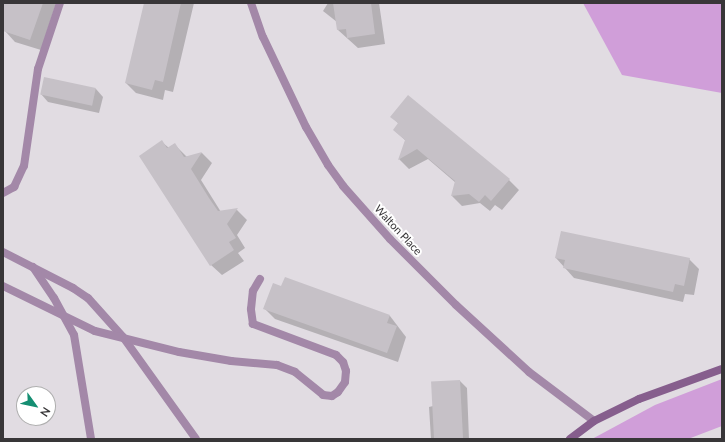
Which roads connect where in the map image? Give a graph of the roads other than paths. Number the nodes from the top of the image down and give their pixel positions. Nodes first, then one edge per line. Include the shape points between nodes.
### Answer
1 (60, 3) edge
2 (251, 3) edge
3 (3, 193) edge
4 (3, 252) edge
5 (33, 267) junction
6 (260, 279) dead end
7 (3, 286) edge
8 (66, 318) junction
9 (123, 337) junction
10 (722, 368) edge
11 (594, 421) junction
12 (91, 439) edge
13 (196, 439) edge
14 (570, 439) edge

1 - 3 street via 38,69 24,166 14,187
2 - 11 street, Walton Place via 266,44 306,127 343,186 390,239 456,305 529,372
4 - 5 street
5 - 8 street
5 - 9 street via 88,298
6 - 9 street via 253,291 253,324 336,355 343,362 346,371 345,382 332,396 323,395 295,372 277,365 232,361
7 - 8 street
8 - 9 street via 95,331
8 - 12 street via 77,352
9 - 13 street
10 - 11 street via 639,398
11 - 14 street

